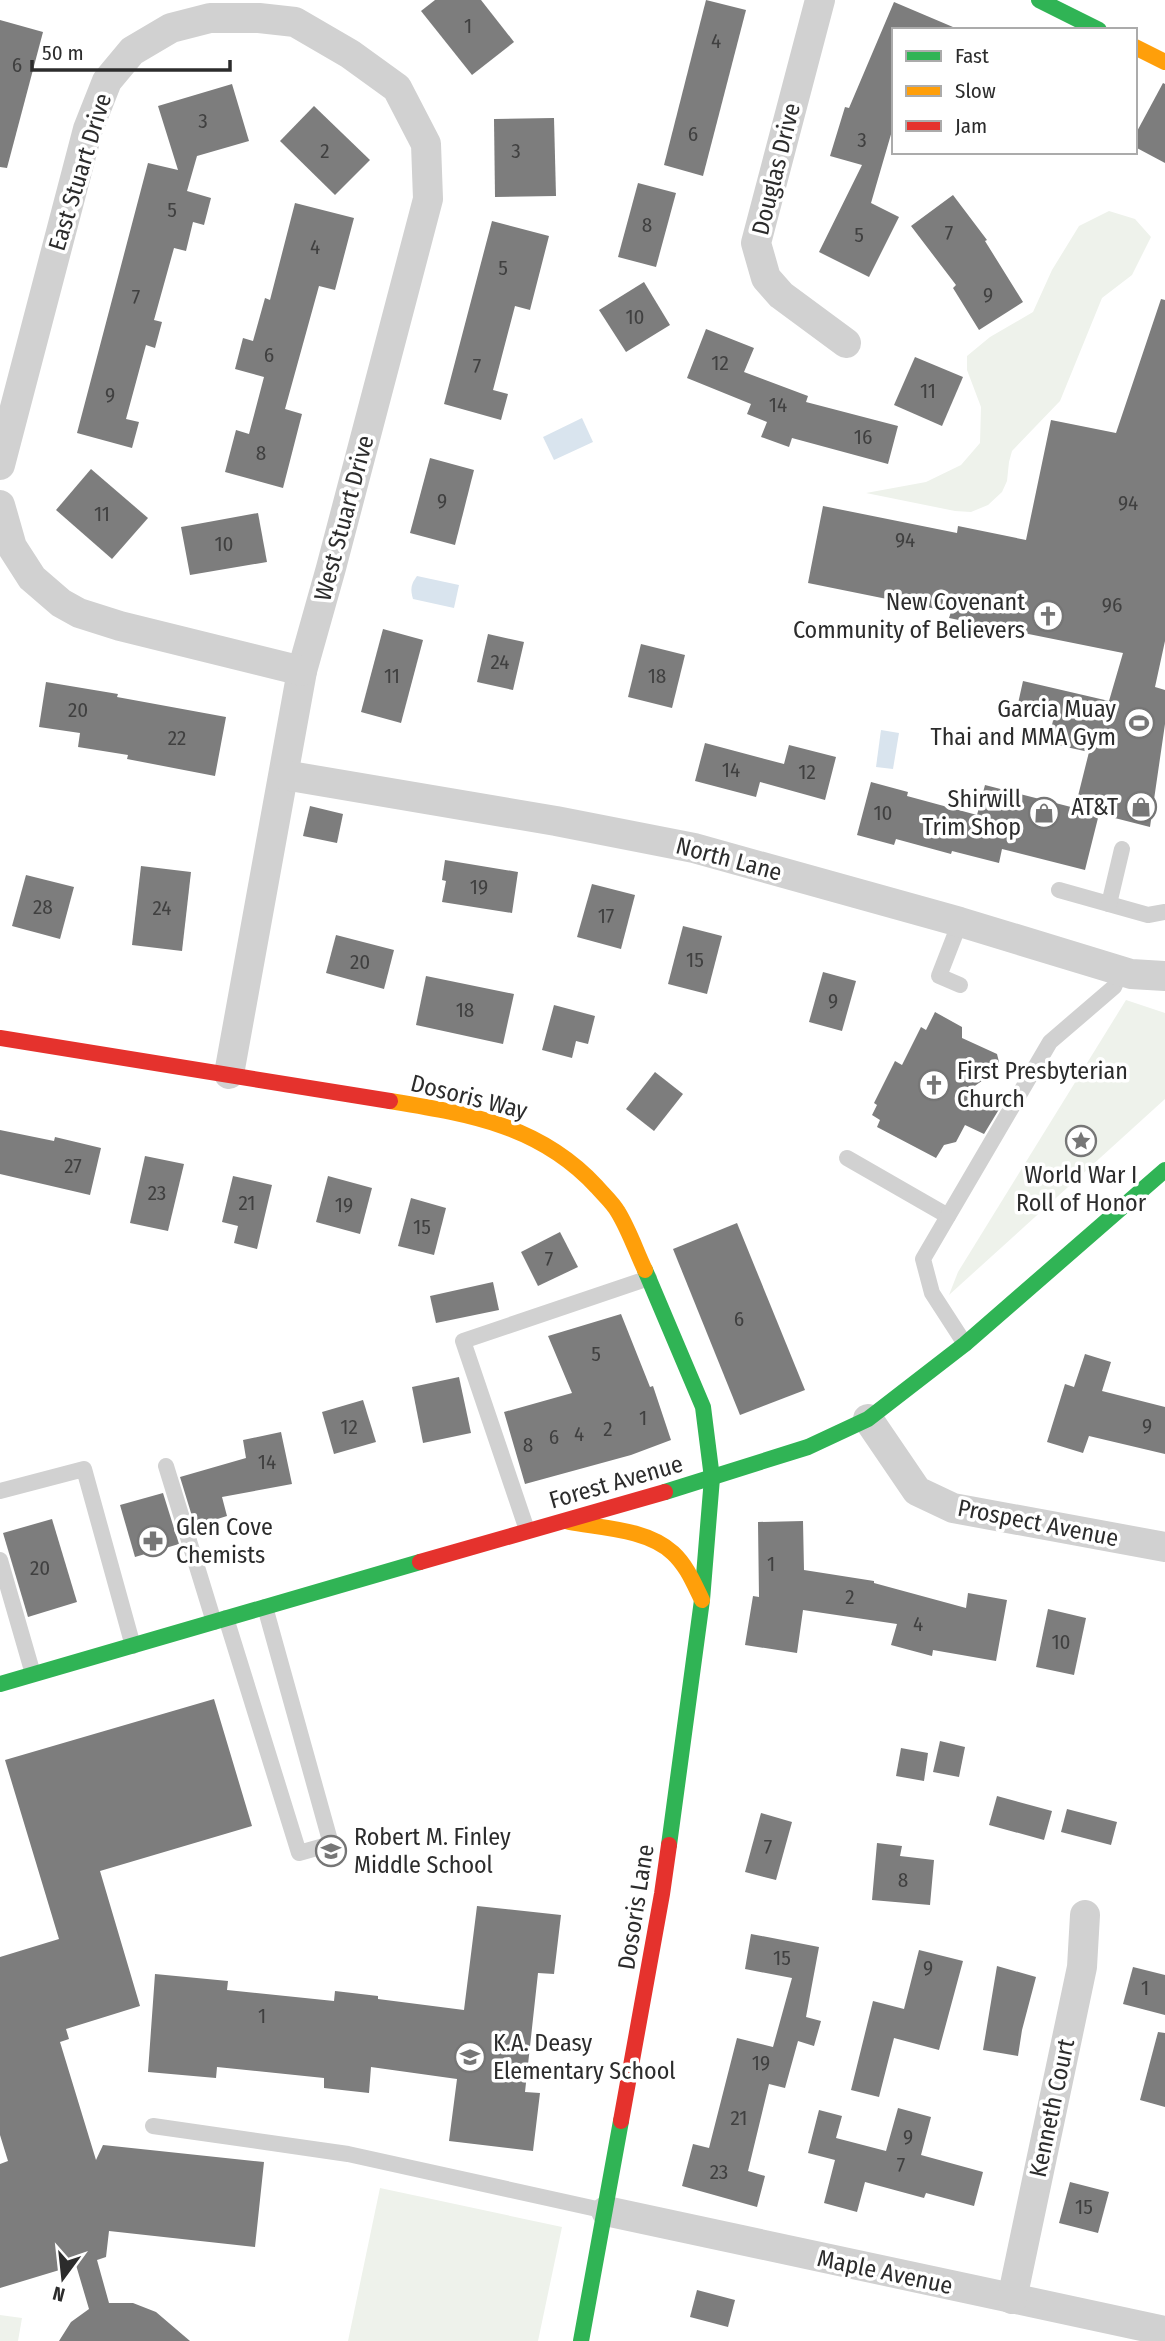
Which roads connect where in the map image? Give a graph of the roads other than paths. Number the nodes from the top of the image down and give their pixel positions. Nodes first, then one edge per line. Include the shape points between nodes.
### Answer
1 (820, 0) edge
2 (1039, 0) edge
3 (298, 11) edge
4 (1088, 17) edge
5 (1137, 48) edge
6 (1165, 62) edge
7 (846, 343) dead end
8 (0, 466) edge
9 (0, 505) edge
10 (302, 671) junction
11 (284, 775) junction
12 (1122, 849) dead end
13 (1059, 890) dead end
14 (1109, 904) junction
15 (1165, 912) edge
16 (960, 922) junction
17 (1121, 971) junction
18 (1165, 976) edge
19 (960, 985) dead end
20 (0, 1038) edge
21 (229, 1074) junction
22 (847, 1158) dead end
23 (1165, 1170) edge
24 (948, 1216) junction
25 (649, 1278) junction
26 (965, 1344) junction
27 (868, 1419) junction
28 (166, 1466) dead end
29 (712, 1478) junction
30 (0, 1491) edge
31 (563, 1521) junction
32 (527, 1530) junction
33 (1165, 1546) edge
34 (0, 1560) edge
35 (702, 1600) junction
36 (264, 1607) junction
37 (220, 1620) junction
38 (133, 1646) junction
39 (33, 1674) junction
40 (0, 1684) edge
41 (1085, 1915) dead end
42 (153, 2126) dead end
43 (606, 2211) junction
44 (1012, 2299) junction
45 (1165, 2331) edge
46 (581, 2341) edge

1 - 7 street, Douglas Drive via 756,243 766,278
2 - 4 street
3 - 8 street, East Stuart Drive via 258,18 210,18 171,28 132,51 107,81 88,129
3 - 10 street, West Stuart Drive via 397,88 426,144 428,199
5 - 6 street
9 - 10 street via 12,547 32,578 79,613
10 - 11 street, West Stuart Drive
11 - 16 street, North Lane via 694,848
11 - 21 street, West Stuart Drive
12 - 14 lane
13 - 14 lane
14 - 15 lane via 1148,915
16 - 17 street, North Lane
16 - 19 lane via 939,976
17 - 18 street, North Lane
17 - 24 lane via 1114,987 1051,1042
20 - 21 street, Dosoris Way
21 - 25 street, Dosoris Way via 434,1108 527,1134 555,1150 602,1191 617,1210
22 - 24 lane
23 - 26 street, Forest Avenue
24 - 26 lane via 923,1259 932,1293
25 - 29 street, Dosoris Way via 703,1407
25 - 32 lane via 463,1341
26 - 27 street, Forest Avenue
27 - 29 street, Forest Avenue via 808,1447
27 - 33 street, Prospect Avenue via 918,1491 953,1508
28 - 37 lane
29 - 31 street, Forest Avenue
29 - 35 street, Dosoris Lane
30 - 38 lane via 84,1469
31 - 32 street, Forest Avenue
31 - 35 street via 647,1538 672,1552
32 - 36 street, Forest Avenue
34 - 39 lane
35 - 43 street, Dosoris Lane via 662,1894
36 - 37 street, Forest Avenue
36 - 37 lane via 331,1844 299,1853
37 - 38 street, Forest Avenue
38 - 39 street, Forest Avenue
39 - 40 street, Forest Avenue
41 - 44 street, Kenneth Court via 1082,1967
42 - 43 lane via 348,2154
43 - 44 street, Maple Avenue
43 - 46 street, Dosoris Lane
44 - 45 street, Maple Avenue

